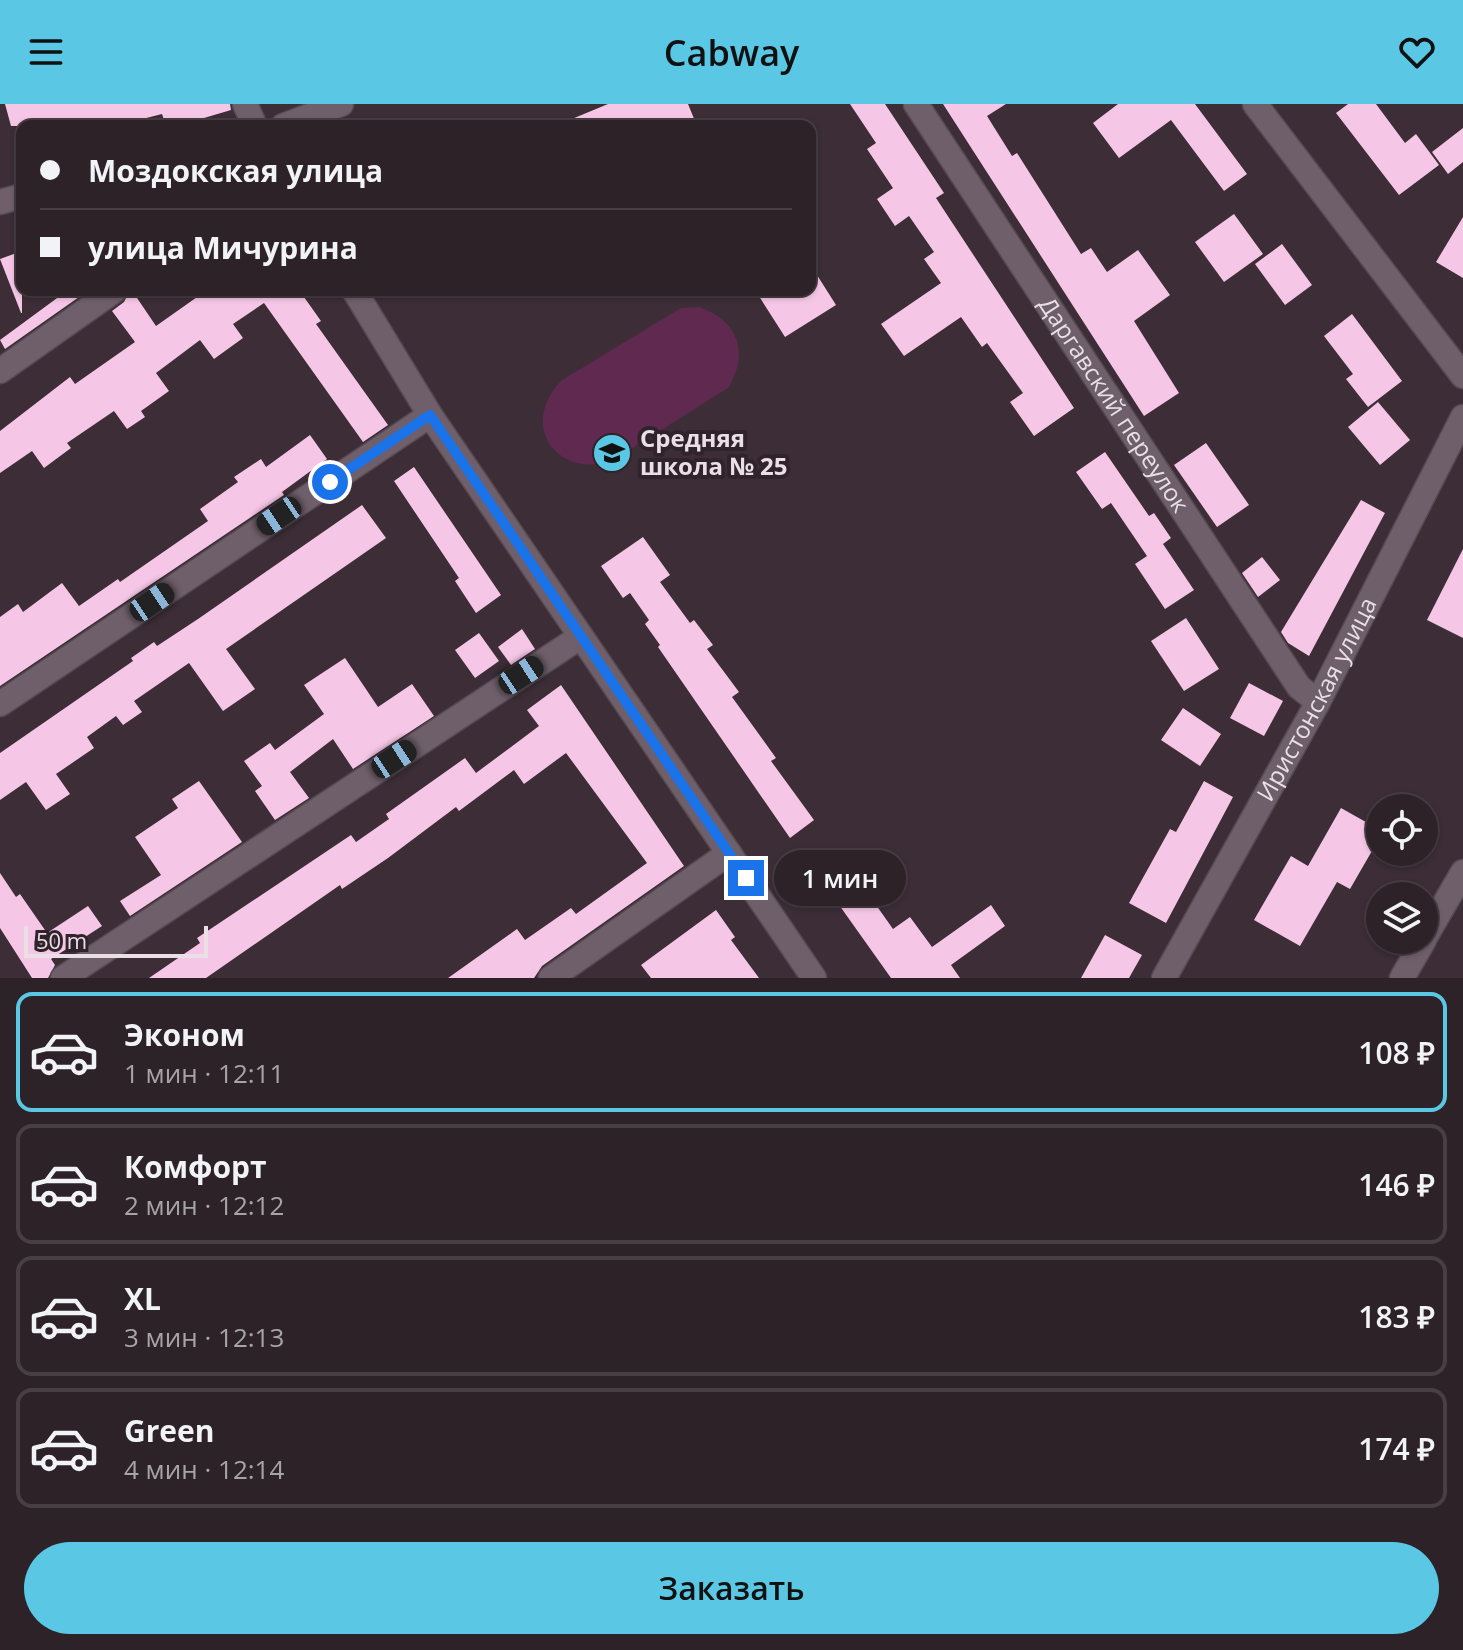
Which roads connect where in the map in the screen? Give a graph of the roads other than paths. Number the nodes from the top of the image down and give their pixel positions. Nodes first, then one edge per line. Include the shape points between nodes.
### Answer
1 (341, 104) edge
2 (916, 104) edge
3 (1255, 104) edge
4 (299, 120) edge
5 (106, 296) edge
6 (358, 296) edge
7 (0, 371) edge
8 (1463, 376) edge
9 (430, 415) junction
10 (1463, 417) edge
11 (580, 637) junction
12 (1318, 702) junction
13 (0, 704) edge
14 (729, 853) junction
15 (1463, 872) edge
16 (1438, 916) edge
17 (1416, 954) edge
18 (63, 978) edge
19 (551, 978) edge
20 (814, 978) edge
21 (1164, 978) edge
22 (1402, 978) edge

1 - 4 street
2 - 12 street, Даргавский переулок via 1299,687
3 - 8 street
5 - 7 street
6 - 9 street
9 - 11 street
9 - 13 street
10 - 12 street, Иристонская улица
11 - 14 street
11 - 18 street
12 - 21 street, Иристонская улица
14 - 19 street
14 - 20 street
15 - 16 street
17 - 22 street

